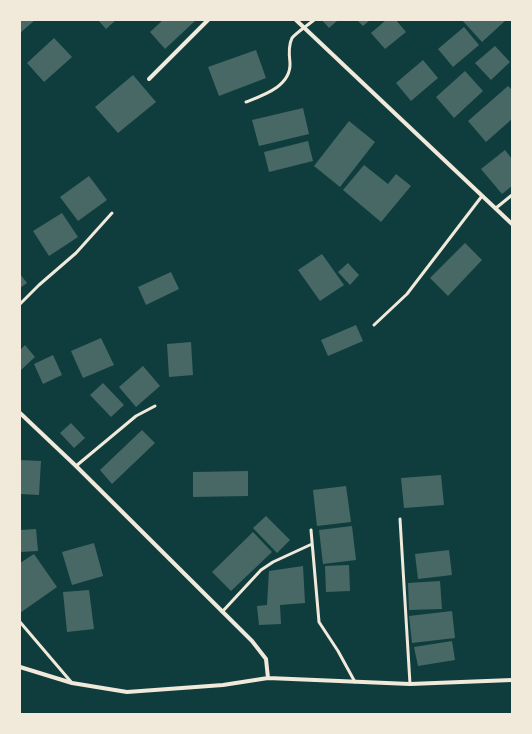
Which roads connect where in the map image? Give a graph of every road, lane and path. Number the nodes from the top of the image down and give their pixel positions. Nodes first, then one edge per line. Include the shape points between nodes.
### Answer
1 (208, 20) edge
2 (296, 20) edge
3 (314, 20) edge
4 (304, 28) junction
5 (149, 79) dead end
6 (246, 102) dead end
7 (512, 194) edge
8 (482, 196) junction
9 (496, 208) junction
10 (112, 213) dead end
11 (512, 224) edge
12 (20, 304) edge
13 (374, 325) dead end
14 (155, 406) dead end
15 (20, 413) edge
16 (76, 466) junction
17 (400, 518) dead end
18 (311, 530) dead end
19 (312, 544) junction
20 (222, 612) junction
21 (20, 622) edge
22 (20, 667) edge
23 (268, 678) junction
24 (512, 680) edge
25 (355, 682) junction
26 (72, 683) junction
27 (410, 684) junction

1 - 5 street
2 - 4 street
3 - 4 lane
4 - 6 lane via 293,37 289,47 290,70 280,85
4 - 8 street
7 - 9 lane
8 - 9 street
8 - 13 lane via 407,294
9 - 11 street
10 - 12 lane via 76,253
14 - 16 lane via 136,416
15 - 16 street
16 - 20 street
17 - 27 lane
18 - 19 lane
19 - 20 lane via 261,570
19 - 25 lane via 319,622
20 - 23 street via 252,641 266,660
21 - 26 lane
22 - 26 street
23 - 25 street
23 - 26 street via 128,692
24 - 27 street
25 - 27 street

